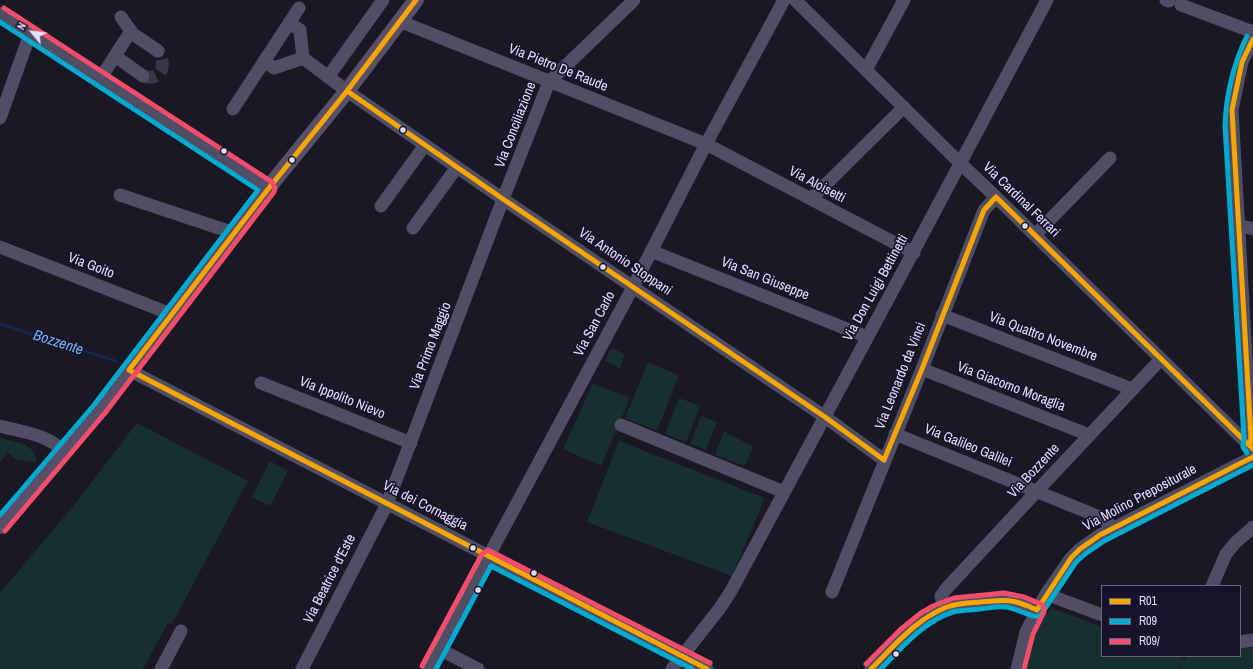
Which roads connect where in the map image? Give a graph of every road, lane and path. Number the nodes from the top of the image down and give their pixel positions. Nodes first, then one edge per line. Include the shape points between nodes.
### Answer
1 (383, 0) edge
2 (416, 0) edge
3 (634, 0) edge
4 (784, 0) edge
5 (795, 0) edge
6 (904, 0) edge
7 (1047, 0) edge
8 (1172, 2) edge
9 (299, 8) dead end
10 (0, 14) edge
11 (121, 17) dead end
12 (400, 21) junction
13 (289, 23) junction
14 (130, 32) junction
15 (1253, 32) edge
16 (30, 34) junction
17 (1253, 39) edge
18 (158, 51) dead end
19 (1250, 55) edge
20 (115, 56) junction
21 (303, 58) junction
22 (264, 61) junction
23 (866, 70) junction
24 (143, 76) dead end
25 (328, 77) junction
26 (100, 79) junction
27 (550, 82) junction
28 (347, 91) junction
29 (904, 107) junction
30 (233, 109) dead end
31 (0, 118) edge
32 (706, 144) junction
33 (425, 145) junction
34 (1110, 158) dead end
35 (961, 164) junction
36 (457, 167) junction
37 (268, 188) junction
38 (120, 195) dead end
39 (996, 196) junction
40 (811, 199) junction
41 (503, 200) junction
42 (381, 206) dead end
43 (1238, 224) junction
44 (413, 228) dead end
45 (1253, 229) edge
46 (234, 233) junction
47 (1035, 235) junction
48 (0, 247) edge
49 (650, 251) junction
50 (914, 253) junction
51 (633, 287) junction
52 (171, 314) junction
53 (942, 315) junction
54 (867, 337) junction
55 (1161, 359) junction
56 (922, 369) junction
57 (129, 370) junction
58 (261, 383) dead end
59 (1132, 389) junction
60 (1250, 414) junction
61 (825, 417) junction
62 (1226, 422) junction
63 (621, 425) dead end
64 (0, 426) edge
65 (895, 434) junction
66 (1089, 435) junction
67 (411, 443) junction
68 (63, 451) junction
69 (1252, 451) edge
70 (884, 460) junction
71 (1037, 490) junction
72 (784, 492) junction
73 (387, 504) junction
74 (0, 526) edge
75 (1253, 527) edge
76 (1114, 528) junction
77 (488, 557) junction
78 (1212, 585) edge
79 (832, 592) dead end
80 (1046, 594) junction
81 (944, 609) junction
82 (1037, 610) junction
83 (1101, 615) edge
84 (181, 631) dead end
85 (1253, 640) edge
86 (1241, 642) edge
87 (439, 649) junction
88 (682, 656) junction
89 (161, 669) edge
90 (302, 669) edge
91 (428, 669) edge
92 (478, 669) edge
93 (672, 669) edge
94 (707, 669) edge
95 (871, 669) edge
96 (1017, 669) edge

1 - 25 street
2 - 12 main road
3 - 27 street, Via Conciliazione
4 - 32 street, Via San Carlo
5 - 23 street, Via Cardinal Ferrari
6 - 23 street
7 - 35 street, Via Don Luigi Bettinetti
8 - 15 street
9 - 13 street
10 - 16 street
11 - 14 street
12 - 27 street, Via Pietro De Raude
12 - 28 main road
13 - 21 street via 300,30
13 - 22 street
14 - 18 street
14 - 20 street
16 - 26 street
16 - 31 street
17 - 19 street
19 - 43 street via 1238,77 1232,110
20 - 24 street
20 - 26 street
21 - 22 street via 274,68
21 - 25 street, Via Antonio Stoppani
22 - 30 street
23 - 29 street, Via Cardinal Ferrari
25 - 28 street, Via Antonio Stoppani
26 - 37 street
27 - 32 street, Via Pietro De Raude
27 - 41 street, Via Conciliazione
28 - 33 street, Via Antonio Stoppani
28 - 37 main road
29 - 35 street, Via Cardinal Ferrari
29 - 40 street
32 - 40 street, Via Aloisetti
32 - 49 street, Via San Carlo
33 - 36 street, Via Antonio Stoppani
33 - 42 street
34 - 47 street
35 - 39 street, Via Cardinal Ferrari
35 - 50 street, Via Don Luigi Bettinetti
36 - 41 street, Via Antonio Stoppani
36 - 44 street
37 - 46 main road
38 - 46 street
39 - 47 street, Via Cardinal Ferrari
39 - 53 street, Via Leonardo da Vinci via 984,210
40 - 50 street, Via Aloisetti
41 - 51 street, Via Antonio Stoppani
41 - 67 street, Via Primo Maggio
43 - 45 street
43 - 60 street
46 - 52 main road
47 - 55 street, Via Cardinal Ferrari
48 - 52 street, Via Goito
49 - 51 street, Via San Carlo
49 - 54 street, Via San Giuseppe
50 - 54 street, Via Don Luigi Bettinetti
51 - 61 street, Via Antonio Stoppani
51 - 77 street, Via San Carlo
52 - 57 main road
53 - 56 street, Via Leonardo da Vinci
53 - 59 street, Via Quattro Novembre
54 - 61 street, Via Don Luigi Bettinetti
55 - 59 street, Via Bozzente
55 - 62 street, Via Cardinal Ferrari
56 - 65 street, Via Leonardo da Vinci
56 - 66 street, Via Giacomo Moraglia
57 - 68 main road
57 - 73 street, Via dei Cornaggia
58 - 67 street, Via Ippolito Nievo
59 - 66 street, Via Bozzente
60 - 62 street via 1239,424
60 - 69 street
61 - 70 street, Via Antonio Stoppani
61 - 72 street, Via Don Luigi Bettinetti
62 - 69 street, Via Cardinal Ferrari
63 - 72 street
64 - 68 street via 44,438 57,444
65 - 70 street, Via Leonardo da Vinci
65 - 71 street, Via Galileo Galilei
66 - 71 street, Via Bozzente
67 - 73 street, Via Primo Maggio
68 - 74 main road
69 - 76 street, Via Molino Prepositurale
70 - 79 street, Via Leonardo da Vinci
71 - 76 street, Via Galileo Galilei via 1102,518
71 - 81 street, Via Bozzente via 943,593 941,596
72 - 88 street, Via Don Luigi Bettinetti via 731,591
73 - 77 street, Via dei Cornaggia
73 - 90 street, Via Beatrice d'Este
75 - 78 street via 1226,554
76 - 80 street, Via Molino Prepositurale via 1080,549
77 - 87 street, Via San Carlo
77 - 88 street, Via dei Cornaggia
80 - 82 street, Via Molino Prepositurale
80 - 83 street
81 - 82 street via 957,604 1002,599 1019,601
81 - 95 street via 908,633
82 - 96 street, Via Molino Prepositurale via 1026,632
84 - 89 street
85 - 86 street
87 - 91 street, Via San Carlo
87 - 92 street
88 - 93 street, Via Don Luigi Bettinetti
88 - 94 street, Via dei Cornaggia

